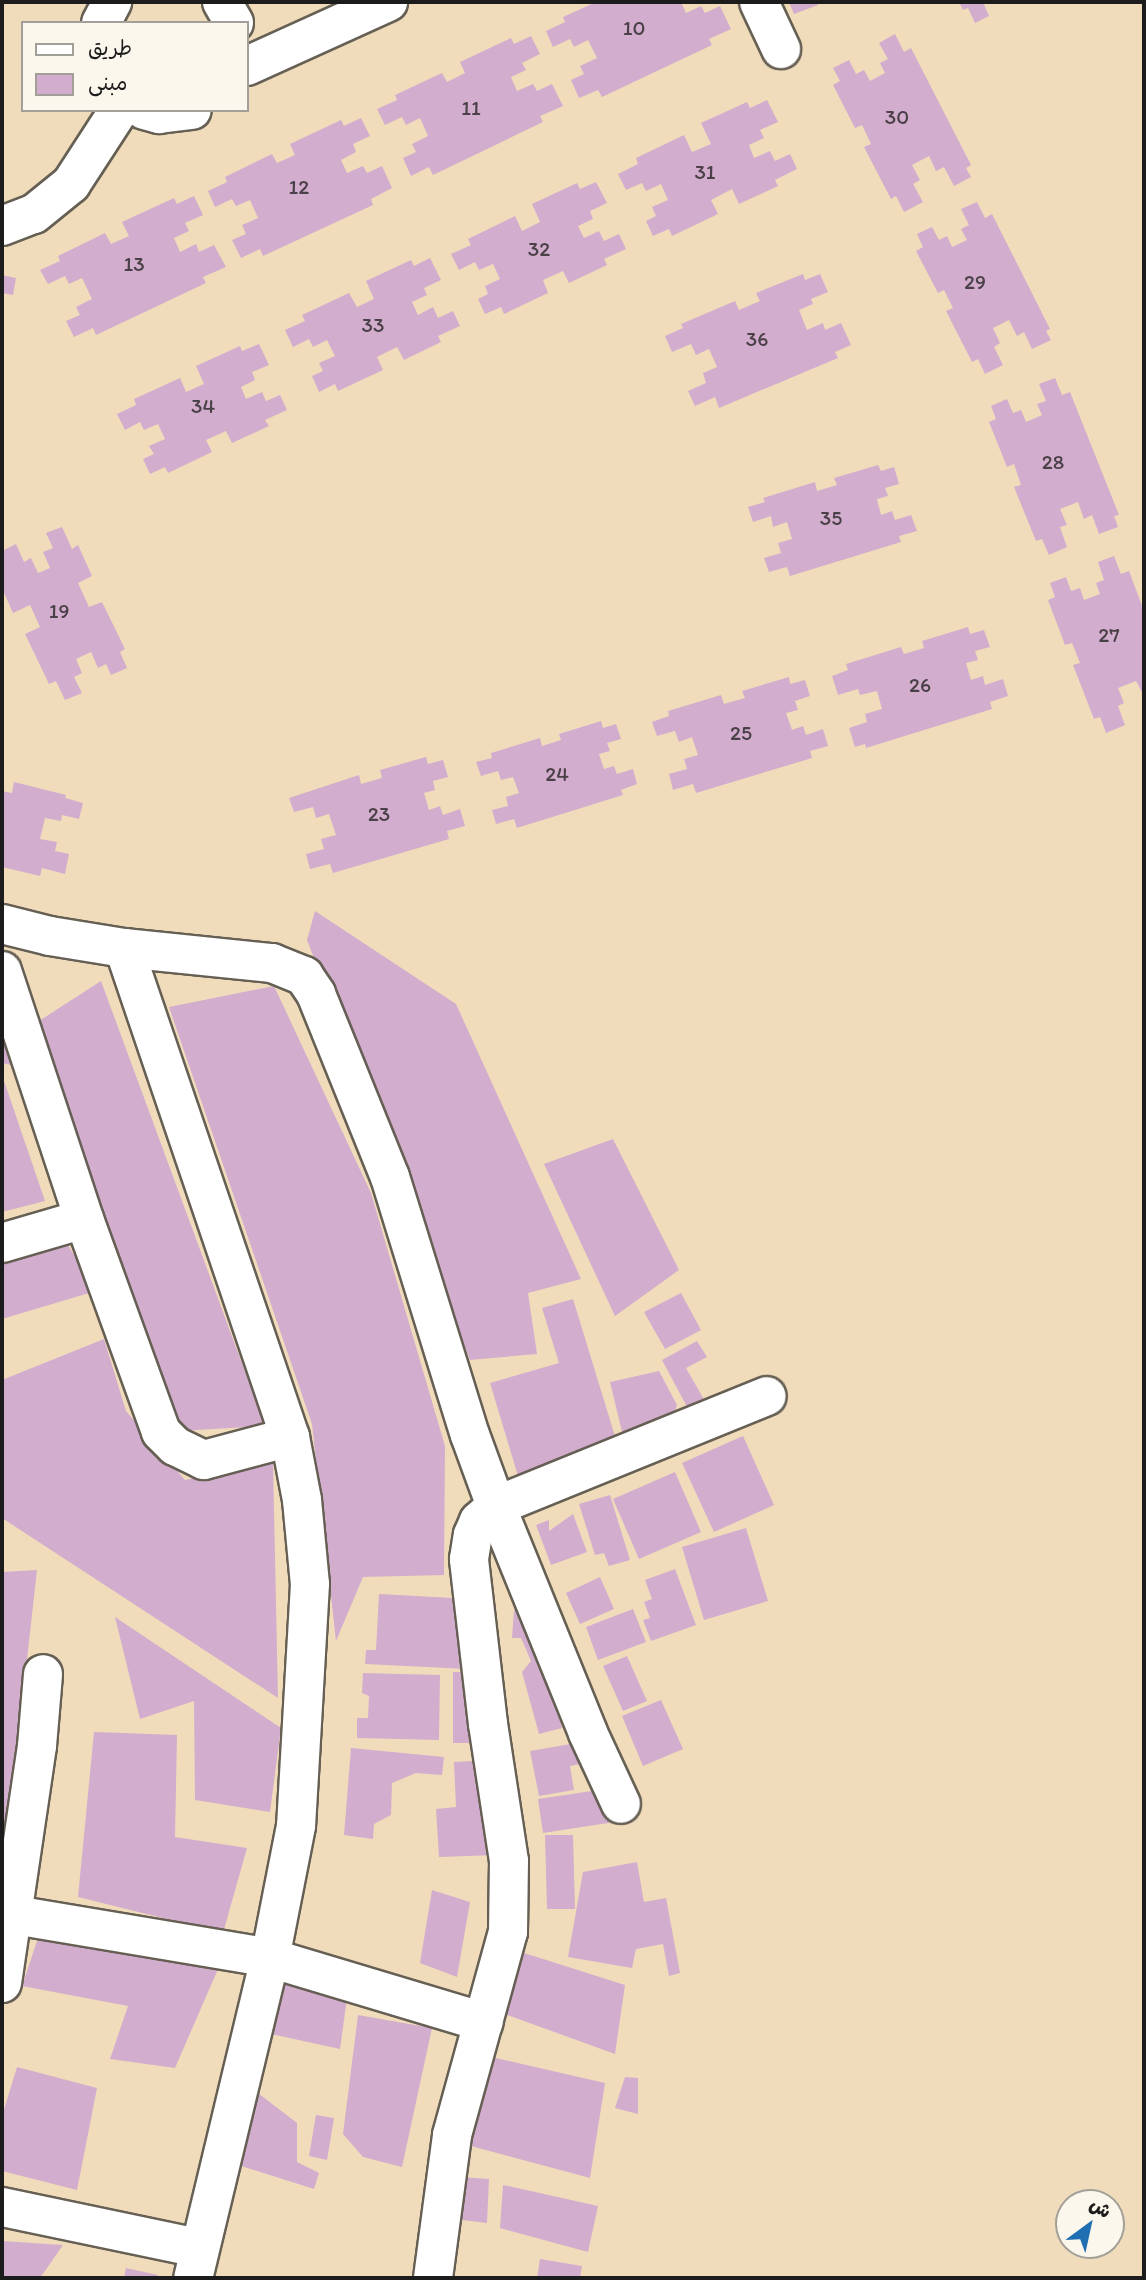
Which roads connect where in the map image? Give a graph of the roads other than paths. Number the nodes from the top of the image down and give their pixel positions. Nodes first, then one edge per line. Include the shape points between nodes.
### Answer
1 (222, 2) edge
2 (387, 2) edge
3 (758, 2) edge
4 (233, 21) edge
5 (780, 49) dead end
6 (248, 66) edge
7 (118, 112) edge
8 (152, 112) edge
9 (176, 112) edge
10 (2, 226) edge
11 (2, 924) edge
12 (124, 948) junction
13 (2, 971) edge
14 (84, 1219) junction
15 (2, 1243) edge
16 (767, 1396) dead end
17 (290, 1437) junction
18 (496, 1506) junction
19 (43, 1674) dead end
20 (621, 1804) dead end
21 (7, 1913) edge
22 (270, 1958) junction
23 (2, 1983) edge
24 (484, 2022) junction
25 (2, 2207) edge
26 (196, 2263) edge
27 (433, 2278) edge

1 - 4 street
2 - 6 street
3 - 5 street
7 - 10 street via 62,193 34,214
8 - 9 street
11 - 12 street
12 - 17 street
12 - 18 street via 272,963 304,976 316,994 390,1177
13 - 14 street
14 - 15 street
14 - 17 street via 161,1432 175,1446 204,1460
16 - 18 street
17 - 22 street via 310,1584 296,1826
18 - 20 street
18 - 24 street via 479,1521 469,1559 509,1861 508,1932
19 - 21 street via 37,1746
21 - 22 street
21 - 23 street
22 - 24 street
22 - 26 street
24 - 27 street via 452,2135
25 - 26 street

